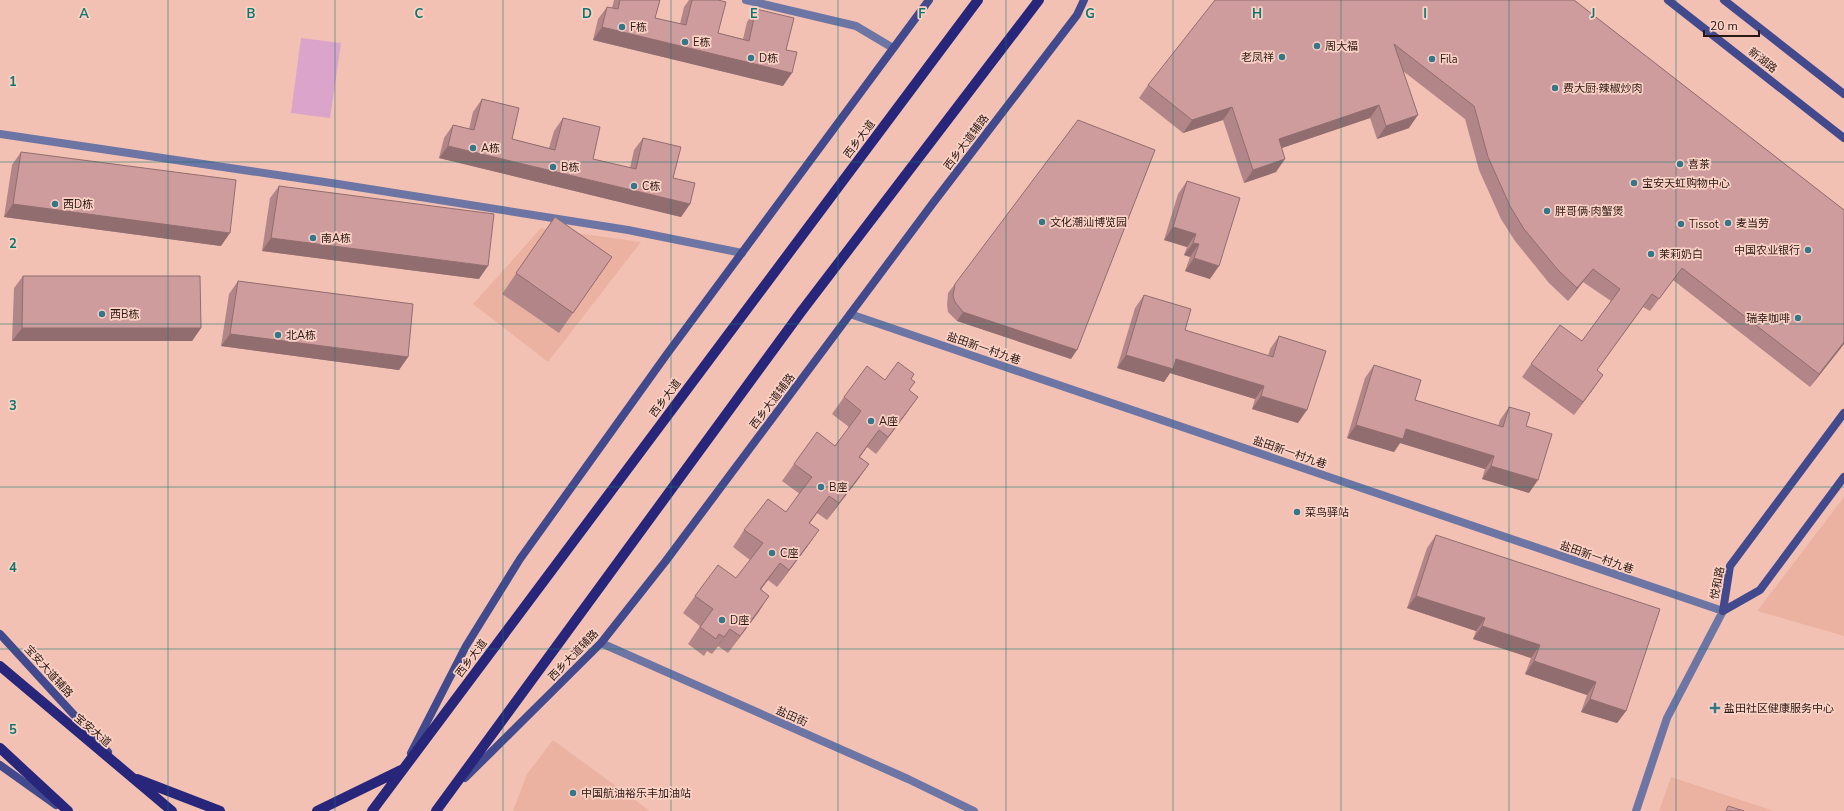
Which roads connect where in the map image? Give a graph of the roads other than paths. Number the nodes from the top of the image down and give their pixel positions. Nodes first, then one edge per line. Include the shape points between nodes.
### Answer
1 (746, 0) edge
2 (929, 0) edge
3 (978, 0) edge
4 (1039, 0) edge
5 (1084, 0) edge
6 (1668, 0) edge
7 (1724, 0) edge
8 (893, 48) junction
9 (1844, 94) edge
10 (0, 134) edge
11 (1844, 138) edge
12 (742, 253) junction
13 (850, 314) junction
14 (1844, 413) edge
15 (1844, 477) edge
16 (1723, 611) junction
17 (0, 634) edge
18 (601, 643) junction
19 (0, 666) edge
20 (0, 748) edge
21 (0, 765) edge
22 (403, 769) junction
23 (130, 776) junction
24 (450, 792) junction
25 (64, 811) edge
26 (68, 811) edge
27 (172, 811) edge
28 (220, 811) edge
29 (317, 811) edge
30 (372, 811) edge
31 (436, 811) edge
32 (444, 811) edge
33 (974, 811) edge
34 (1636, 811) edge

1 - 8 street via 856,26
2 - 8 street
3 - 22 main road, 西乡大道
4 - 24 main road via 801,312
5 - 13 street, 西乡大道辅路 via 1077,15
6 - 11 street, 新湖路
7 - 9 street
8 - 12 street
10 - 12 street via 628,230
12 - 22 street via 520,559 466,646
13 - 16 street, 盐田新一村九巷
13 - 18 street, 西乡大道辅路
14 - 16 street, 悦和路 via 1730,566
15 - 16 street, 悦和路 via 1760,590
16 - 34 street via 1667,718
17 - 23 street, 宝安大道辅路
18 - 24 street, 西乡大道辅路
18 - 33 street, 盐田街 via 908,779
19 - 23 main road, 宝安大道
20 - 26 main road
21 - 25 street
22 - 29 main road
22 - 30 main road, 西乡大道
23 - 27 main road, 宝安大道
23 - 28 main road
24 - 31 main road
24 - 32 main road

